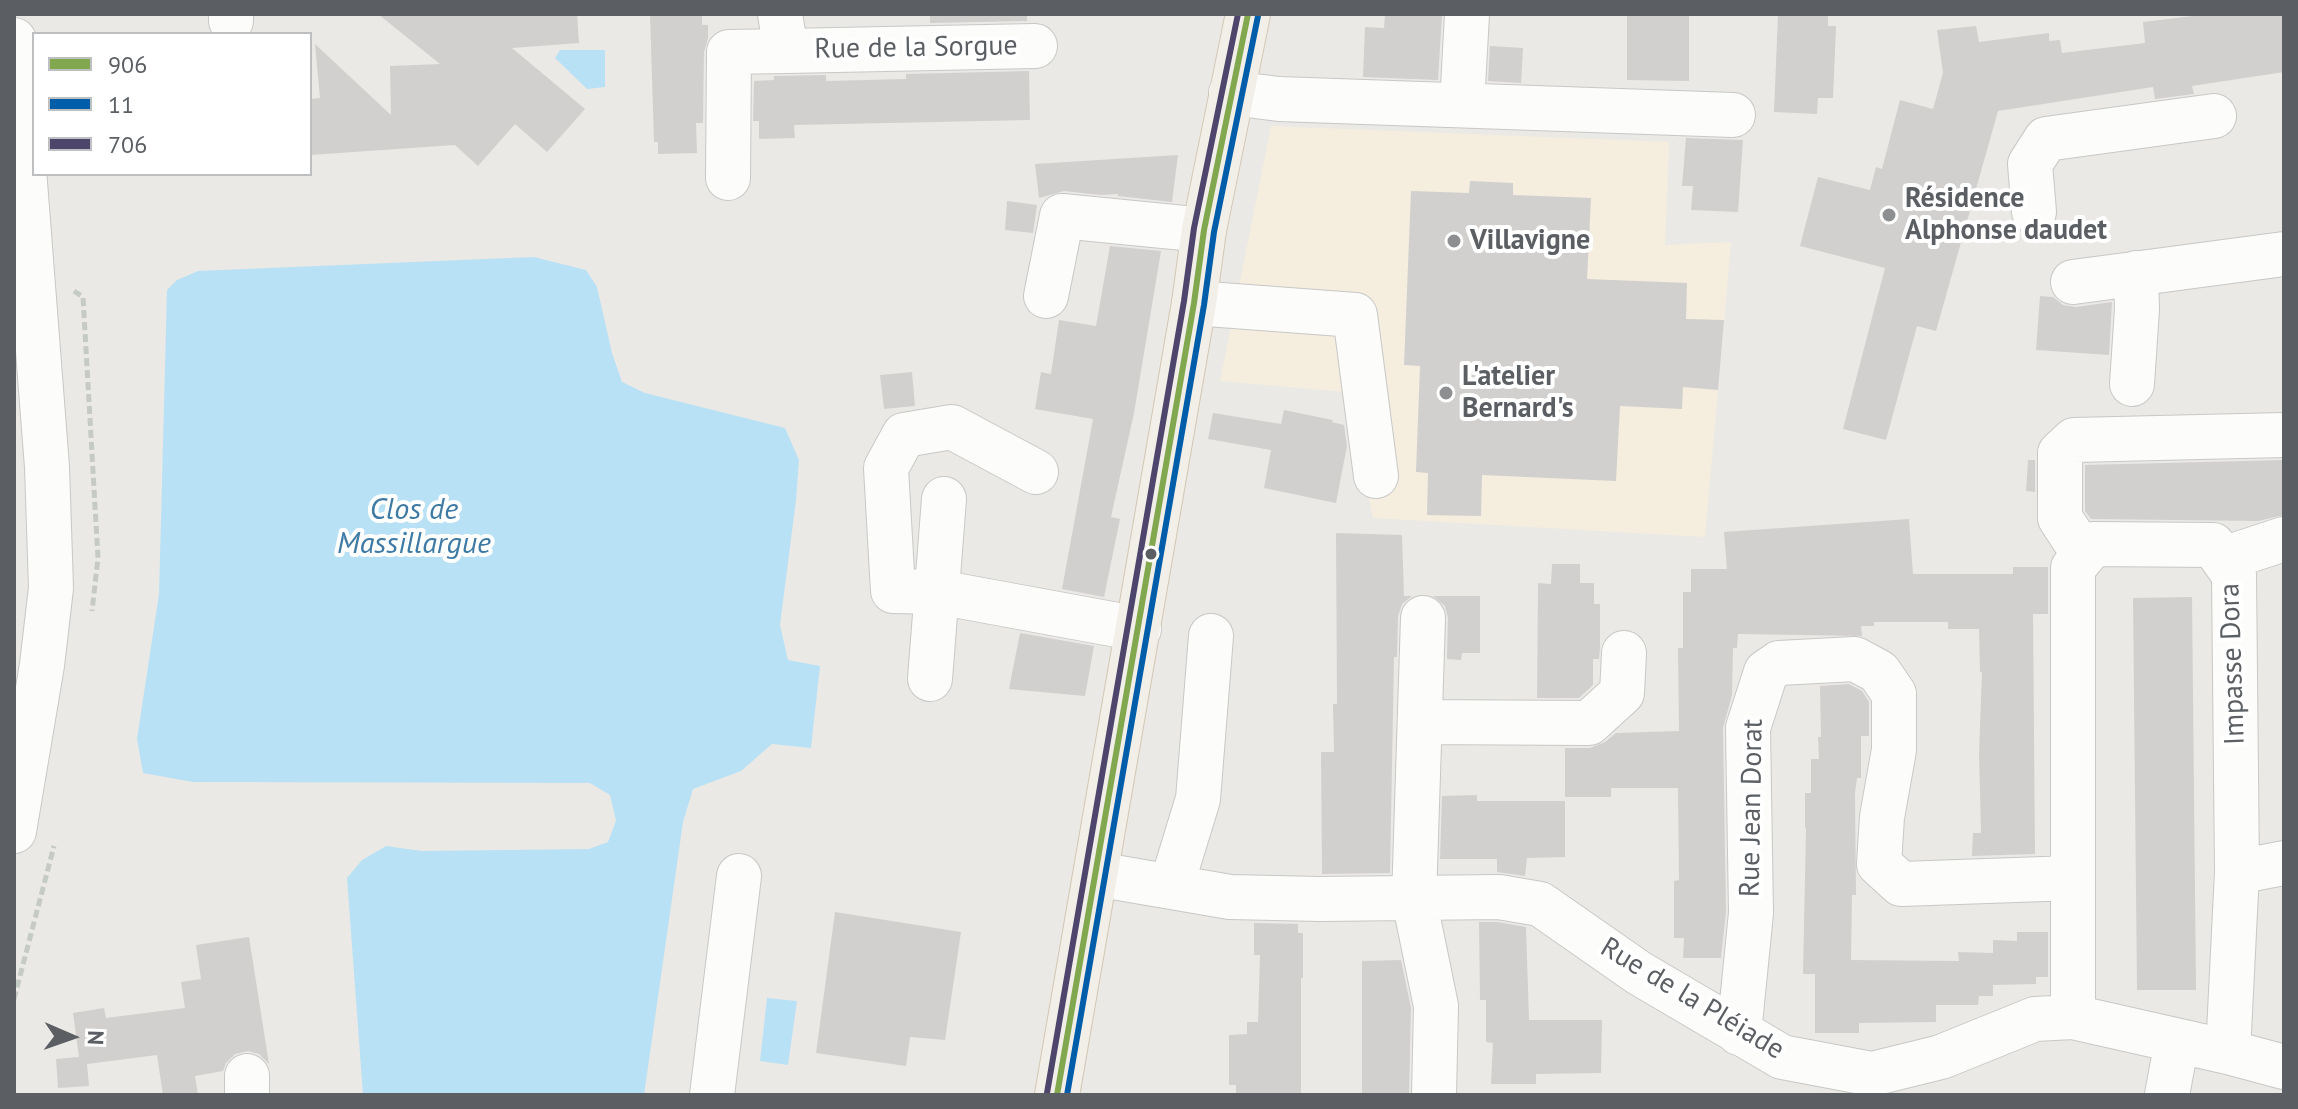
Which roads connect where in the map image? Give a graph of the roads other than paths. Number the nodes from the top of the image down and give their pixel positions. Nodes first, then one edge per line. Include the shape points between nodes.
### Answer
1 (1248, 14) edge
2 (1467, 14) edge
3 (783, 32) edge
4 (14, 40) edge
5 (1035, 46) dead end
6 (1231, 93) junction
7 (1462, 105) junction
8 (1733, 115) dead end
9 (2214, 116) dead end
10 (728, 178) dead end
11 (2034, 212) dead end
12 (1204, 230) junction
13 (2284, 254) edge
14 (2136, 273) junction
15 (2073, 282) dead end
16 (1046, 296) dead end
17 (1194, 303) junction
18 (2132, 384) dead end
19 (2284, 435) edge
20 (1036, 472) dead end
21 (1376, 476) dead end
22 (944, 499) dead end
23 (2284, 539) edge
24 (2084, 555) junction
25 (2223, 559) junction
26 (938, 592) junction
27 (1423, 618) dead end
28 (1139, 629) junction
29 (1211, 636) dead end
30 (1624, 653) dead end
31 (28, 663) edge
32 (930, 679) dead end
33 (1421, 722) junction
34 (14, 831) edge
35 (2284, 863) edge
36 (2237, 872) junction
37 (1096, 874) junction
38 (739, 876) dead end
39 (2073, 878) junction
40 (1171, 887) junction
41 (1414, 899) junction
42 (2073, 1017) junction
43 (1739, 1033) junction
44 (2177, 1041) junction
45 (2228, 1052) junction
46 (2284, 1067) edge
47 (1877, 1084) edge
48 (712, 1095) edge
49 (1057, 1095) edge
50 (1434, 1095) edge
51 (2167, 1095) edge

1 - 6 main road
2 - 7 street
3 - 5 street, Rue de la Sorgue
3 - 10 street, Rue de la Sorgue via 729,52
4 - 31 street via 47,467 51,588
6 - 7 street
6 - 12 main road
7 - 8 street
9 - 11 street via 2046,139 2030,164
12 - 16 street via 1062,216
12 - 17 main road
13 - 14 street
14 - 15 street
14 - 18 street
17 - 21 street via 1355,315
17 - 28 main road
19 - 24 street via 2074,440 2060,453 2060,518
20 - 26 street via 952,427 904,435 886,468 893,591
22 - 26 street
23 - 25 street
24 - 25 street, Impasse Dora via 2093,544 2213,545
24 - 39 street via 2073,568
25 - 36 street, Impasse Dora via 2234,575
26 - 28 street
26 - 32 street
27 - 33 street
28 - 37 main road
29 - 40 street via 1198,799
30 - 33 street via 1622,693 1589,723
31 - 34 street
33 - 41 street
35 - 36 street
36 - 45 street, Impasse Dora
37 - 40 street, Rue de la Pléiade
37 - 49 main road
38 - 48 street
39 - 42 street
39 - 43 street, Rue Jean Dorat via 1901,884 1879,864 1894,750 1894,694 1879,672 1855,659 1779,663 1766,672 1748,728 1751,913
40 - 41 street, Rue de la Pléiade via 1230,897
41 - 43 street, Rue de la Pléiade via 1499,897 1540,904 1639,973
41 - 50 street via 1436,1006
42 - 44 street, Rue de la Pléiade
42 - 47 street, Rue de la Pléiade via 2035,1019
43 - 47 street, Rue de la Pléiade via 1782,1057
44 - 45 street, Rue de la Pléiade
44 - 51 street
45 - 46 street, Rue de la Pléiade

